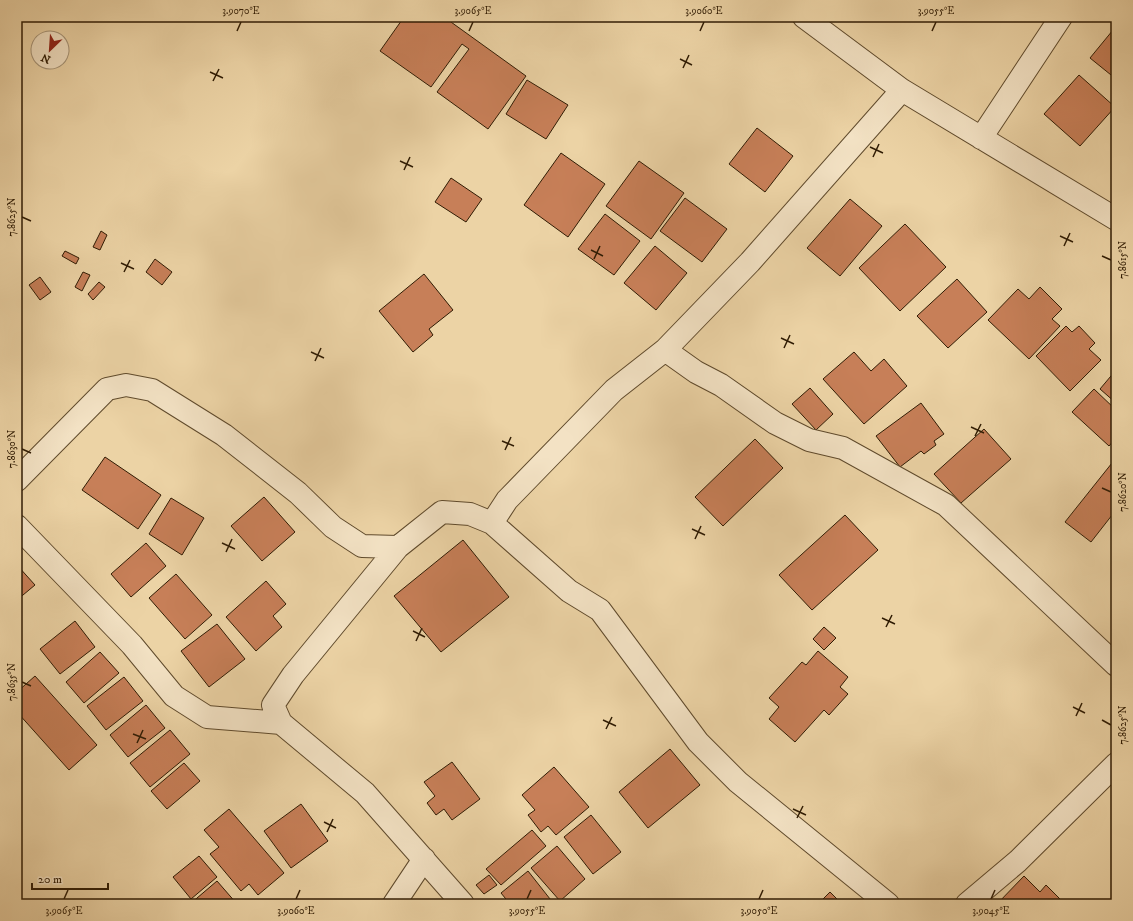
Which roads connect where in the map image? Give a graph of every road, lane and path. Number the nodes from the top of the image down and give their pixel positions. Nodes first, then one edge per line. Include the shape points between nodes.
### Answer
1 (804, 17) edge
2 (1061, 17) edge
3 (902, 90) junction
4 (982, 138) junction
5 (1116, 219) edge
6 (665, 350) junction
7 (17, 480) edge
8 (492, 523) junction
9 (17, 526) edge
10 (398, 547) junction
11 (1116, 665) edge
12 (281, 723) junction
13 (1116, 764) edge
14 (424, 859) junction
15 (394, 904) edge
16 (463, 904) edge
17 (888, 904) edge
18 (967, 904) edge

1 - 3 street
2 - 4 street
3 - 4 street
3 - 6 street via 750,262
4 - 5 street
6 - 8 street via 614,390 507,500
6 - 11 street via 775,423 809,440 843,448 946,505
7 - 10 street via 107,389 126,385 152,390 224,435 298,493 333,527 362,546
8 - 10 street via 470,514 442,512
8 - 17 street via 569,590 600,610 698,742 738,782
9 - 12 street via 132,645 174,696 207,717
10 - 12 street via 292,675 273,705
12 - 14 street via 365,793
13 - 18 street via 1018,861
14 - 15 street
14 - 16 street

